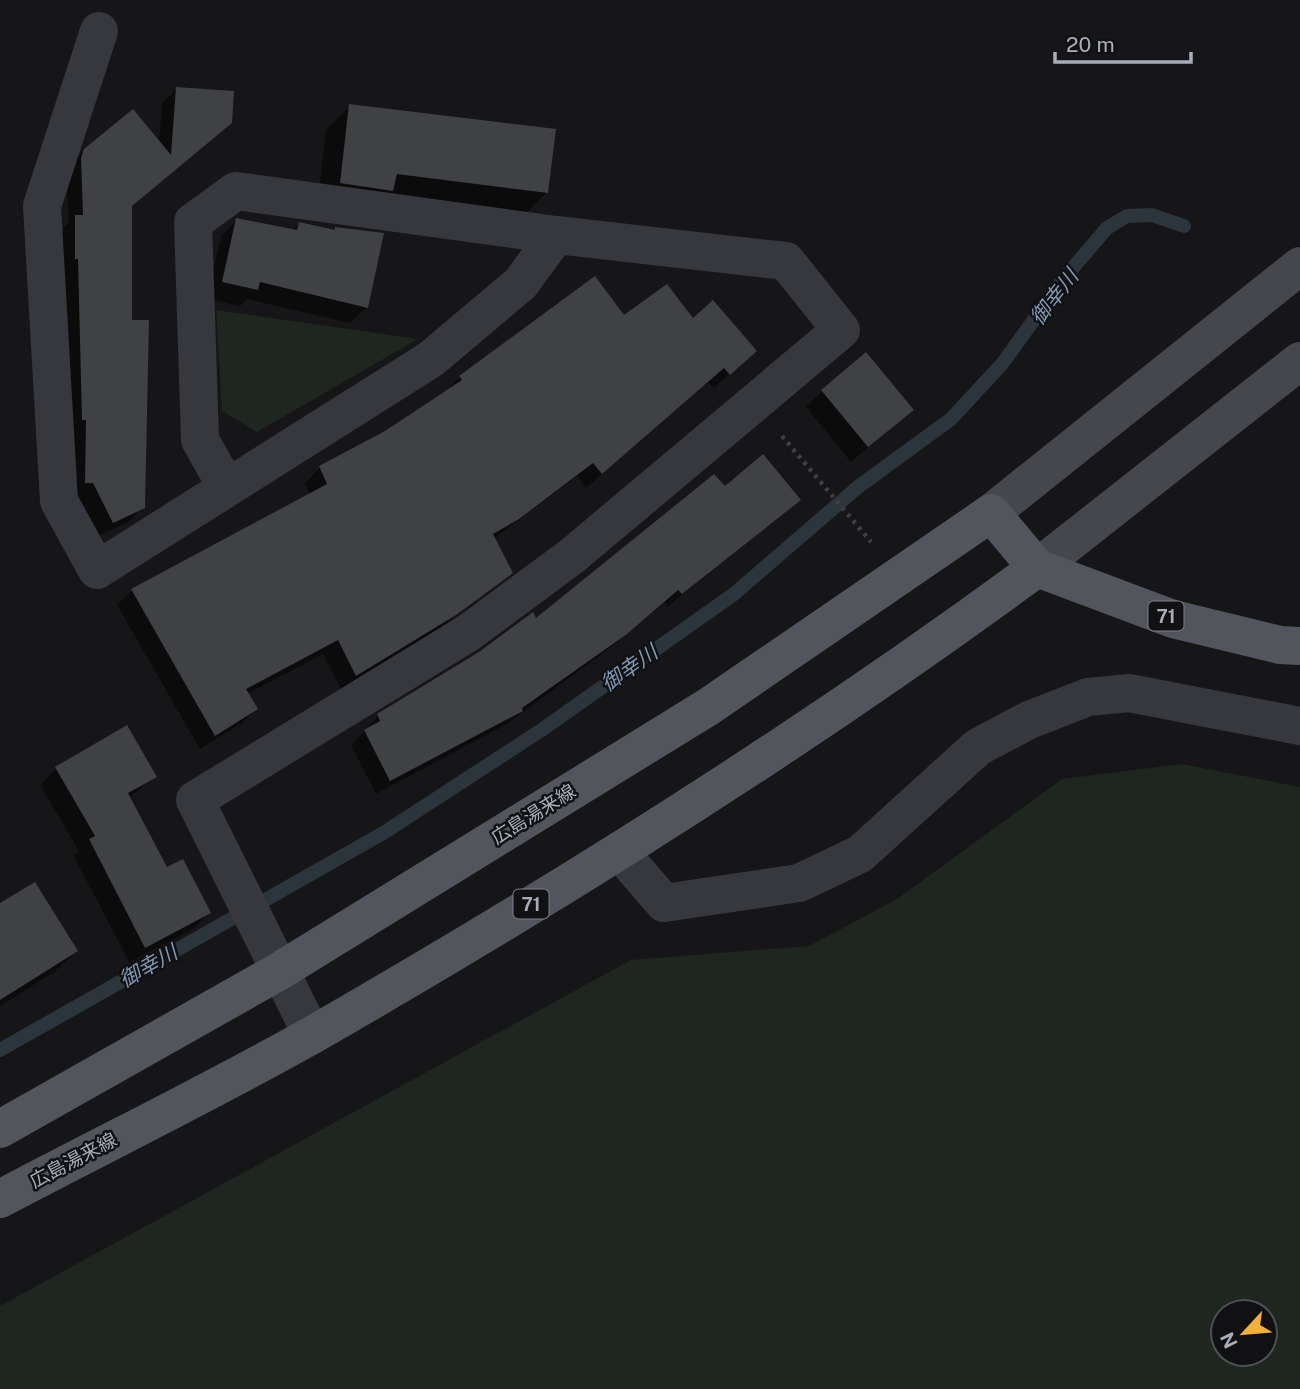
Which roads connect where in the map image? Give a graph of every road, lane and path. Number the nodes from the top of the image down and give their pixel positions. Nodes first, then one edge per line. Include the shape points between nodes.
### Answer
1 (99, 31) dead end
2 (556, 235) junction
3 (1300, 266) edge
4 (1300, 361) edge
5 (754, 403) junction
6 (226, 485) junction
7 (991, 513) junction
8 (874, 545) dead end
9 (1037, 568) junction
10 (1300, 646) edge
11 (1300, 726) edge
12 (619, 851) junction
13 (278, 972) junction
14 (312, 1035) junction
15 (0, 1129) edge
16 (0, 1199) edge

1 - 6 street via 42,206 59,501 97,570
2 - 5 street via 786,261 841,330
2 - 6 street via 522,283 431,359
2 - 6 street via 236,191 193,222 200,440
3 - 7 street
4 - 9 street
5 - 8 path
5 - 13 street via 572,556 468,634 195,800
7 - 9 main road, 71
7 - 13 main road, 広島湯来線 via 708,707
9 - 10 main road, 71 via 1173,619
9 - 12 main road, 広島湯来線 / 71 via 757,765
11 - 12 street via 1129,694 1088,697 1028,720 978,747 860,854 799,883 664,903
12 - 14 main road, 広島湯来線 / 71
13 - 14 street
13 - 15 main road, 広島湯来線
14 - 16 main road, 広島湯来線 / 71

